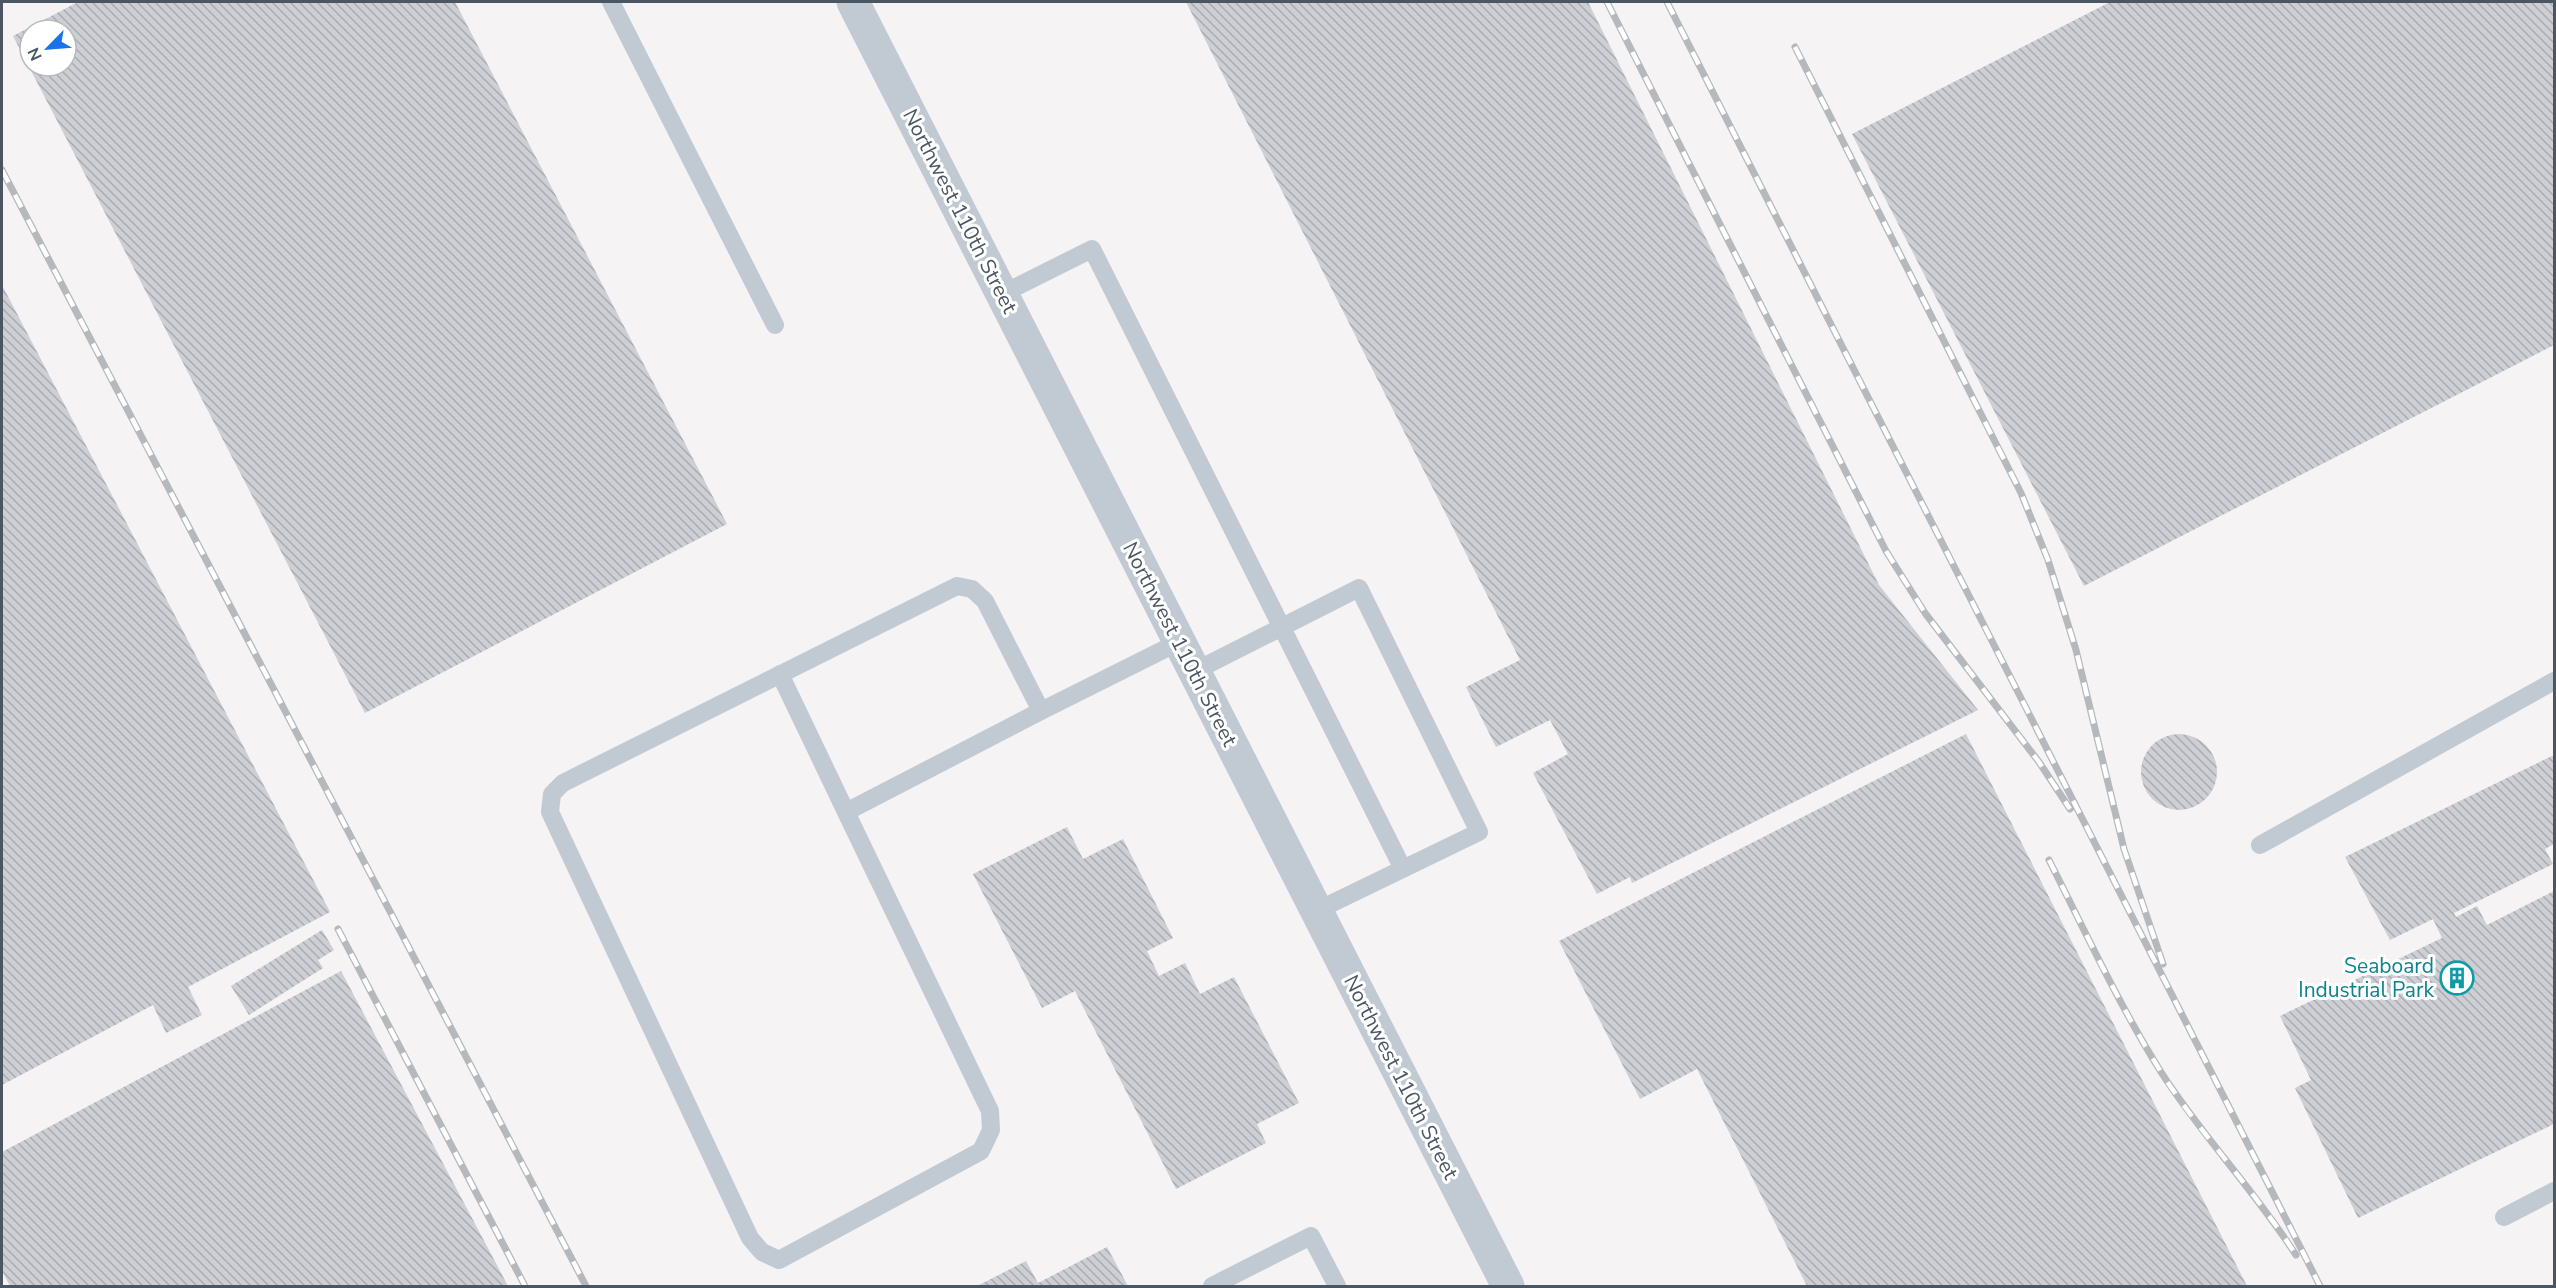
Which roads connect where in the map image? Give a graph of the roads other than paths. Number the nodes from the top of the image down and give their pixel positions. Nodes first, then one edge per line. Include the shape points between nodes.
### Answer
1 (610, 2) edge
2 (853, 2) edge
3 (1002, 294) junction
4 (775, 325) dead end
5 (1281, 628) junction
6 (1179, 642) junction
7 (1195, 671) junction
8 (780, 675) junction
9 (2554, 681) edge
10 (1041, 711) junction
11 (846, 812) junction
12 (2260, 845) dead end
13 (1403, 869) junction
14 (1316, 911) junction
15 (2554, 1191) edge
16 (2505, 1217) dead end
17 (1212, 1287) edge
18 (1337, 1287) edge
19 (1508, 1287) edge

1 - 4 lane
2 - 3 street, Northwest 110th Street
3 - 5 lane via 1092,249
3 - 6 street, Northwest 110th Street
5 - 7 lane
5 - 13 lane
5 - 13 lane via 1359,588 1479,832
6 - 7 street, Northwest 110th Street
6 - 10 lane
7 - 14 street, Northwest 110th Street
8 - 10 lane via 957,586 972,589 985,601
8 - 11 lane
8 - 11 lane via 563,783 552,794 550,812 750,1238 762,1252 779,1260 981,1151 991,1130 990,1111
9 - 12 lane
10 - 11 lane
13 - 14 lane
14 - 19 street, Northwest 110th Street
15 - 16 lane
17 - 18 lane via 1311,1236

